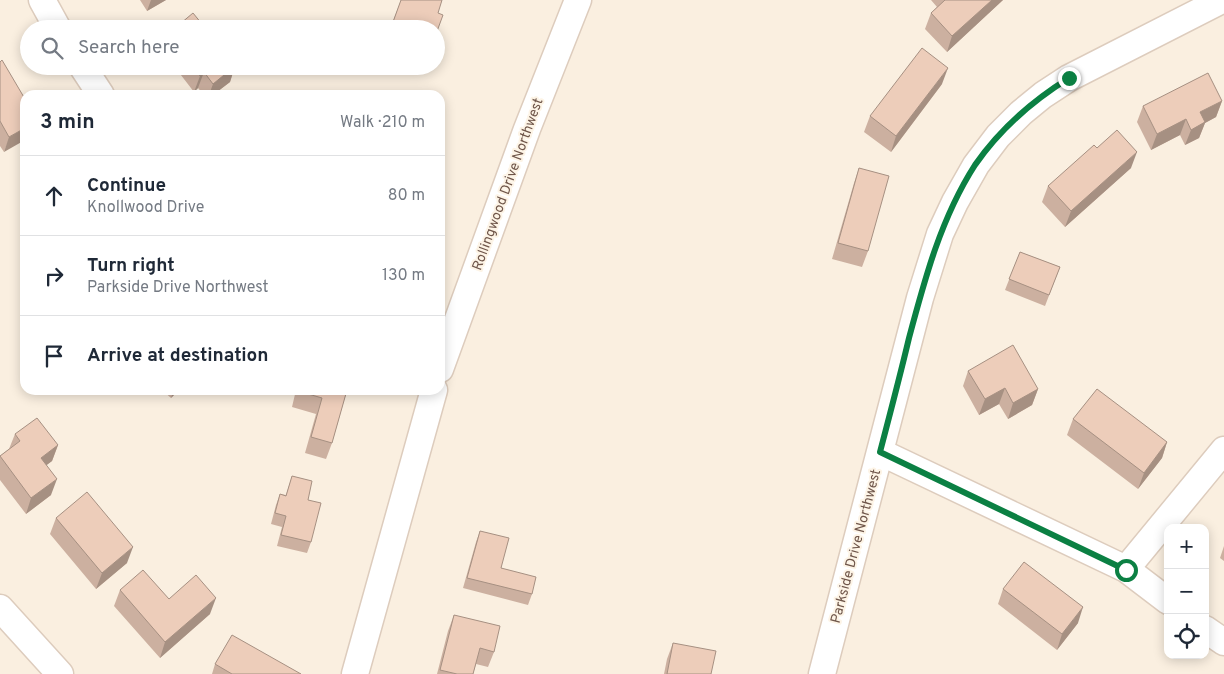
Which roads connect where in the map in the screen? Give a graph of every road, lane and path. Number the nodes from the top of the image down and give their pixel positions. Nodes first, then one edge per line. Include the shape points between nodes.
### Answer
1 (42, 0) edge
2 (578, 0) edge
3 (1222, 0) edge
4 (53, 20) edge
5 (88, 75) edge
6 (98, 90) edge
7 (445, 350) edge
8 (433, 395) edge
9 (1224, 450) edge
10 (880, 452) junction
11 (1126, 570) junction
12 (1164, 598) edge
13 (0, 608) edge
14 (1209, 633) edge
15 (1224, 642) edge
16 (60, 674) edge
17 (355, 674) edge
18 (822, 674) edge

1 - 4 street
2 - 7 street, Rollingwood Drive Northwest
3 - 10 street, Parkside Drive Northwest via 1042,95 998,136 976,165 940,234
5 - 6 street
8 - 17 street
9 - 11 street
10 - 11 street
10 - 18 street, Parkside Drive Northwest
11 - 12 street
13 - 16 street
14 - 15 street

